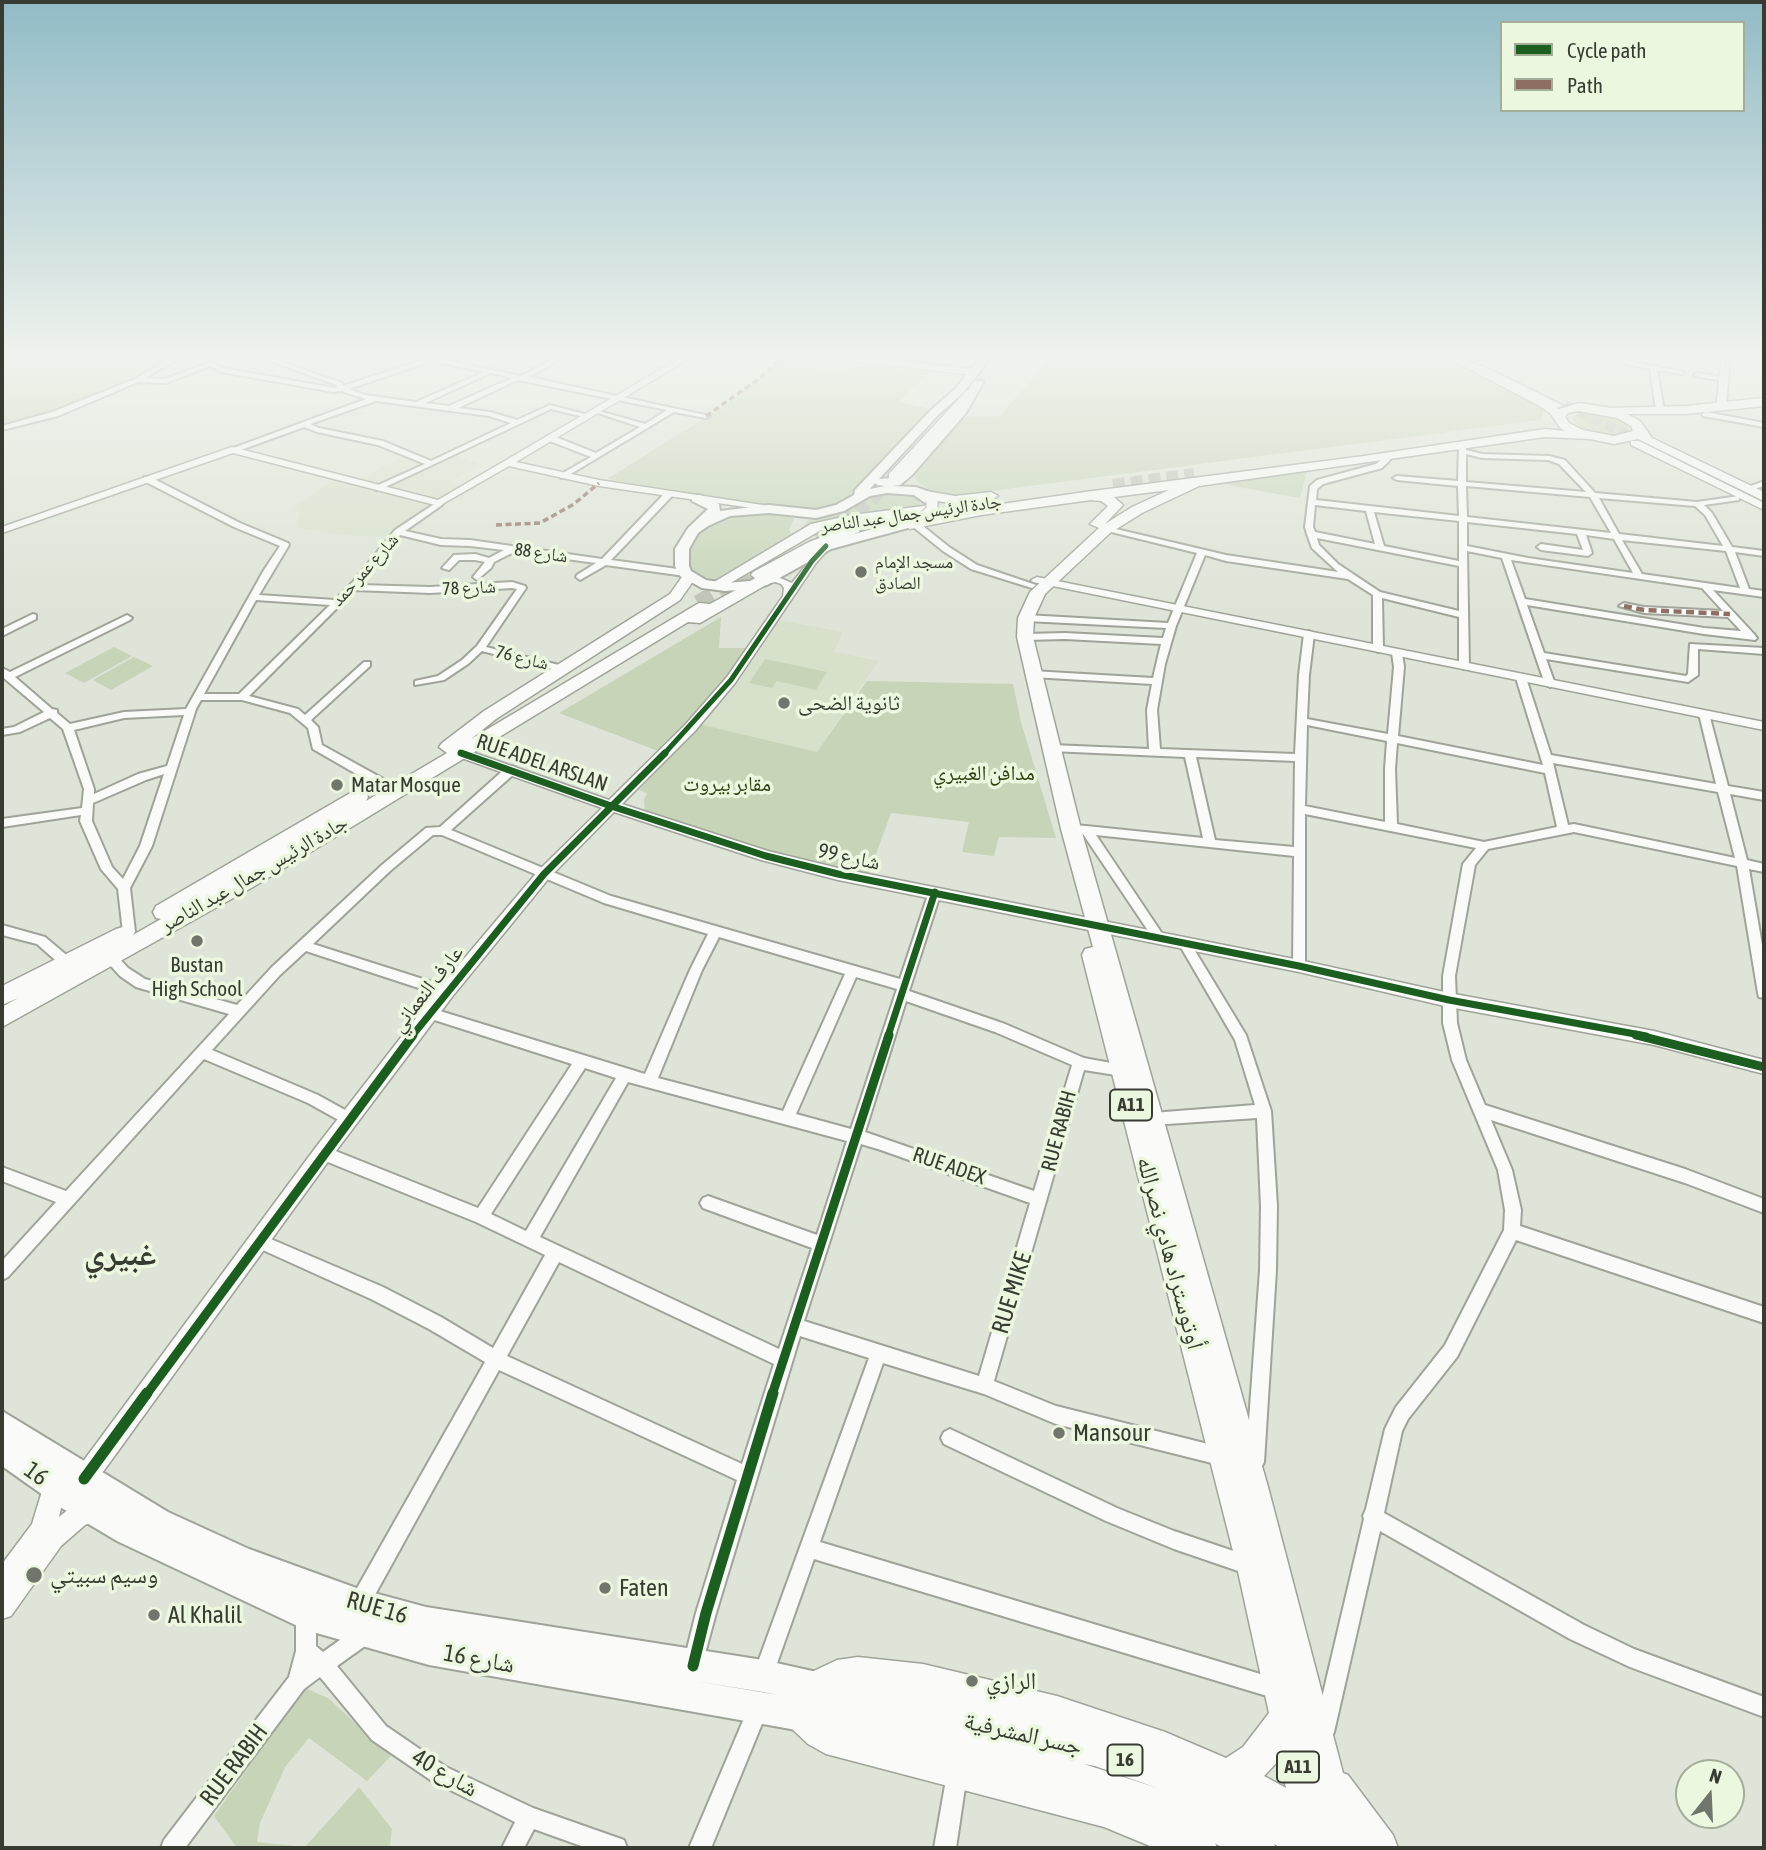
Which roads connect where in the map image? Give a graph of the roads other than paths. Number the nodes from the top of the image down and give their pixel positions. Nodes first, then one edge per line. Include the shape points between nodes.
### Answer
1 (250, 443) edge
2 (381, 443) edge
3 (471, 443) edge
4 (541, 443) edge
5 (564, 443) edge
6 (617, 443) edge
7 (916, 443) edge
8 (933, 443) edge
9 (1450, 443) edge
10 (1482, 443) edge
11 (1618, 443) edge
12 (1653, 443) edge
13 (1676, 443) tunnel mouth
14 (1462, 448) junction
15 (232, 450) junction
16 (1391, 452) junction
17 (596, 456) junction
18 (430, 463) junction
19 (509, 463) junction
20 (1303, 468) junction
21 (1174, 471) junction
22 (908, 472) junction
23 (887, 475) junction
24 (564, 476) junction
25 (1196, 478) junction
26 (1397, 478) dead end
27 (147, 479) junction
28 (1320, 482) junction
29 (1111, 485) junction
30 (1464, 485) junction
31 (379, 488) junction
32 (1141, 488) junction
33 (669, 494) junction
34 (1593, 495) junction
35 (925, 496) junction
36 (1085, 496) junction
37 (696, 498) junction
38 (1759, 499) edge
39 (1311, 502) junction
40 (439, 503) junction
41 (849, 504) junction
42 (1697, 504) junction
43 (1369, 508) junction
44 (769, 509) junction
45 (1137, 510) junction
46 (1462, 519) junction
47 (703, 523) junction
48 (915, 523) junction
49 (1102, 526) junction
50 (2, 530) edge
51 (1580, 531) junction
52 (398, 532) junction
53 (1311, 534) junction
54 (1618, 536) junction
55 (819, 540) junction
56 (1380, 547) junction
57 (1541, 547) dead end
58 (1463, 548) junction
59 (513, 549) junction
60 (1729, 549) junction
61 (1202, 551) junction
62 (1764, 553) edge
63 (796, 554) junction
64 (1506, 557) junction
65 (490, 561) junction
66 (604, 562) junction
67 (1462, 564) junction
68 (446, 568) dead end
69 (687, 575) junction
70 (1349, 576) junction
71 (1639, 576) junction
72 (477, 577) dead end
73 (580, 577) dead end
74 (756, 579) junction
75 (722, 582) dead end
76 (1039, 582) junction
77 (1705, 586) junction
78 (352, 587) junction
79 (1746, 592) junction
80 (1377, 594) junction
81 (1764, 594) edge
82 (253, 597) junction
83 (788, 597) junction
84 (1521, 601) junction
85 (337, 603) junction
86 (696, 603) junction
87 (1623, 606) dead end
88 (1179, 608) junction
89 (1730, 614) junction
90 (1464, 615) junction
91 (33, 617) dead end
92 (127, 618) dead end
93 (1026, 618) junction
94 (1171, 626) junction
95 (2, 633) edge
96 (1309, 634) junction
97 (1750, 635) junction
98 (1025, 637) junction
99 (1166, 641) junction
100 (480, 648) junction
101 (1378, 649) junction
102 (1764, 651) edge
103 (1397, 653) junction
104 (1540, 655) junction
105 (368, 664) dead end
106 (1464, 666) junction
107 (564, 669) junction
108 (5, 674) edge
109 (1032, 674) junction
110 (1521, 678) junction
111 (1156, 681) junction
112 (418, 683) dead end
113 (1550, 684) junction
114 (198, 697) junction
115 (242, 697) junction
116 (53, 712) junction
117 (190, 712) junction
118 (1704, 714) junction
119 (306, 719) junction
120 (1303, 721) junction
121 (1764, 726) edge
122 (68, 728) junction
123 (16, 730) junction
124 (2, 732) edge
125 (1391, 738) junction
126 (2, 743) edge
127 (1051, 748) junction
128 (454, 750) junction
129 (1155, 753) junction
130 (1190, 754) junction
131 (1300, 758) junction
132 (1546, 758) junction
133 (172, 768) junction
134 (511, 770) junction
135 (1550, 770) junction
136 (383, 784) junction
137 (1723, 789) junction
138 (1764, 796) edge
139 (86, 806) junction
140 (611, 806) junction
141 (1301, 809) junction
142 (3, 823) edge
143 (1391, 828) junction
144 (1078, 829) junction
145 (1563, 829) junction
146 (443, 831) junction
147 (1210, 842) junction
148 (1484, 846) junction
149 (1298, 852) junction
150 (1742, 863) junction
151 (1764, 868) edge
152 (544, 874) junction
153 (124, 888) junction
154 (935, 892) junction
155 (1092, 925) junction
156 (2, 930) edge
157 (716, 931) junction
158 (1159, 938) junction
159 (1185, 944) junction
160 (303, 945) junction
161 (116, 953) junction
162 (66, 962) junction
163 (1298, 966) junction
164 (853, 970) junction
165 (904, 990) junction
166 (446, 992) junction
167 (1764, 993) edge
168 (2, 996) edge
169 (1449, 1000) junction
170 (2, 1006) edge
171 (239, 1011) junction
172 (430, 1013) junction
173 (2, 1018) edge
174 (2, 1027) edge
175 (2, 1034) edge
176 (202, 1052) junction
177 (582, 1061) junction
178 (1079, 1063) junction
179 (1764, 1066) edge
180 (1122, 1070) junction
181 (625, 1075) junction
182 (649, 1082) junction
183 (1480, 1110) junction
184 (1264, 1111) junction
185 (787, 1118) junction
186 (349, 1119) junction
187 (1152, 1119) junction
188 (856, 1136) junction
189 (323, 1153) junction
190 (2, 1174) edge
191 (68, 1199) junction
192 (1040, 1200) junction
193 (708, 1203) dead end
194 (1764, 1206) edge
195 (481, 1217) junction
196 (1512, 1231) junction
197 (530, 1240) junction
198 (259, 1241) junction
199 (822, 1244) junction
200 (555, 1253) junction
201 (2, 1272) edge
202 (1764, 1315) edge
203 (796, 1327) junction
204 (879, 1352) junction
205 (495, 1359) junction
206 (784, 1360) junction
207 (984, 1386) junction
208 (2, 1424) edge
209 (950, 1438) dead end
210 (2, 1449) edge
211 (1225, 1458) junction
212 (748, 1476) junction
213 (1253, 1487) junction
214 (75, 1493) junction
215 (1372, 1517) junction
216 (808, 1548) junction
217 (1253, 1567) junction
218 (2, 1584) edge
219 (2, 1607) edge
220 (306, 1615) junction
221 (363, 1618) junction
222 (306, 1651) junction
223 (323, 1665) junction
224 (693, 1666) junction
225 (763, 1676) junction
226 (297, 1682) junction
227 (809, 1701) junction
228 (1283, 1702) junction
229 (1764, 1707) edge
230 (758, 1709) junction
231 (917, 1726) junction
232 (1323, 1761) junction
233 (958, 1770) junction
234 (1226, 1776) junction
235 (529, 1817) junction
236 (1326, 1840) edge
237 (172, 1848) edge
238 (513, 1848) edge
239 (616, 1848) edge
240 (700, 1848) edge
241 (945, 1848) edge
242 (1199, 1848) edge
243 (1259, 1848) edge
244 (1380, 1848) edge

1 - 15 street
2 - 18 street
3 - 18 street
4 - 19 street, شارع عمر حمد
5 - 17 street
6 - 17 street
7 - 23 highway
8 - 22 main road
9 - 16 highway, A11
10 - 14 highway, A11
11 - 38 highway
12 - 38 highway
13 - 38 main road
14 - 16 highway, A11
14 - 30 street
14 - 34 street via 1502,458 1556,459
15 - 27 street
15 - 31 street
16 - 20 highway, A11
16 - 21 highway, A11
16 - 25 highway
16 - 28 street via 1379,466
17 - 24 street
18 - 31 street
19 - 24 street
19 - 40 street, شارع عمر حمد
20 - 25 highway, A11
20 - 28 street
21 - 29 highway
21 - 32 highway, A11 via 1145,481
22 - 23 main road via 899,481 878,480
22 - 35 main road via 908,483
23 - 41 main road
24 - 33 street
25 - 32 highway
25 - 45 highway, A11
26 - 30 street
27 - 50 street
27 - 82 street via 285,545
28 - 39 street via 1311,492
29 - 32 highway via 1129,482
29 - 35 highway via 965,499
29 - 63 highway, جادة الرئيس جمال عبد الناصر via 883,521 837,534
29 - 75 highway, جادة الرئيس جمال عبد الناصر via 824,524
30 - 34 street
30 - 46 street
31 - 40 street
32 - 36 highway
32 - 45 highway via 1147,492
32 - 49 highway, A11 via 1128,506
33 - 37 street
33 - 66 street
34 - 42 street
34 - 54 street
35 - 41 main road via 880,489
35 - 48 main road, bridge via 932,510
36 - 48 highway
36 - 49 highway via 1104,497 1116,505
37 - 44 street
37 - 47 main road via 715,507
38 - 42 street
39 - 43 street
39 - 53 street
40 - 52 street, شارع عمر حمد
41 - 44 main road via 810,515
42 - 60 street via 1708,513
43 - 46 street
43 - 56 street
44 - 47 main road via 733,511
45 - 49 highway, A11
46 - 51 street
46 - 58 street
47 - 69 main road via 684,545 681,559
48 - 55 main road
48 - 76 street via 974,567
49 - 61 street
49 - 76 highway, أوتوستراد هادي نصرالله / A11
51 - 54 street
51 - 57 street via 1588,552
52 - 59 street, شارع 88 via 441,542
52 - 78 street, شارع عمر حمد
53 - 56 street
53 - 70 street via 1318,550
54 - 60 street
54 - 71 street
55 - 63 highway, جادة الرئيس جمال عبد الناصر
55 - 74 highway, جادة الرئيس جمال عبد الناصر
55 - 83 street, عارف النعماني via 812,561
56 - 67 street
58 - 64 street
58 - 67 street
59 - 65 street
59 - 66 street, شارع 88
60 - 62 street
60 - 79 street
61 - 70 street
61 - 88 street
63 - 74 highway, جادة الرئيس جمال عبد الناصر
64 - 71 street
64 - 84 street
65 - 68 street via 457,556
65 - 72 street
66 - 69 street, شارع 88
66 - 73 street
67 - 90 street
69 - 74 main road via 720,587
69 - 86 highway via 683,590
70 - 80 street
71 - 77 street
74 - 83 street via 785,582 790,588
74 - 86 highway
76 - 88 street
76 - 93 highway, أوتوستراد هادي نصرالله / A11
76 - 155 highway, أوتوستراد هادي نصرالله / A11 via 1016,614 1016,653
77 - 79 street
77 - 89 street
78 - 85 street, شارع عمر حمد
78 - 100 street, شارع 78 via 521,587
79 - 81 street
80 - 90 street
80 - 101 street
82 - 85 street
82 - 114 street
83 - 140 street, عارف النعماني via 731,680
84 - 97 street
84 - 104 street
85 - 115 street, شارع عمر حمد
86 - 107 highway
86 - 128 highway, جادة الرئيس جمال عبد الناصر
86 - 128 highway, جادة الرئيس جمال عبد الناصر via 480,742
87 - 89 street
88 - 94 street
88 - 96 street
89 - 97 street
90 - 106 street
91 - 95 street
92 - 108 street
93 - 94 street
93 - 98 highway, أوتوستراد هادي نصرالله / A11
94 - 99 street
96 - 101 street
96 - 120 street
97 - 102 street
98 - 99 street
98 - 109 highway, أوتوستراد هادي نصرالله / A11
99 - 111 street
100 - 107 street, شارع 76
100 - 112 street, شارع 78 via 447,675
101 - 103 street
102 - 104 street via 1693,646 1690,679
103 - 106 street
103 - 125 street
104 - 113 street
105 - 119 street
106 - 110 street
107 - 128 highway via 490,715
108 - 116 street
109 - 111 street
109 - 127 highway, أوتوستراد هادي نصرالله / A11
110 - 113 street
110 - 132 street
111 - 129 street via 1151,728
113 - 118 street
114 - 115 street
114 - 117 street
115 - 119 street via 294,711
116 - 122 street
116 - 123 street
117 - 122 street via 124,715
117 - 133 street
118 - 121 street
118 - 137 street
119 - 136 street via 313,727 317,747
120 - 125 street
120 - 131 street
122 - 139 street via 88,786
123 - 124 street
123 - 126 street
125 - 135 street
125 - 143 street
127 - 129 street
127 - 144 highway, أوتوستراد هادي نصرالله / A11
128 - 134 street, RUE ADEL ARSLAN
128 - 136 highway, جادة الرئيس جمال عبد الناصر
128 - 161 highway, جادة الرئيس جمال عبد الناصر via 246,882
129 - 130 street
130 - 131 street
130 - 147 street
131 - 141 street
132 - 135 street
132 - 137 street
133 - 139 street via 142,777
133 - 153 street via 146,846
134 - 140 street, RUE ADEL ARSLAN
134 - 146 street
135 - 145 street
136 - 161 highway, جادة الرئيس جمال عبد الناصر
137 - 138 street
137 - 150 street
139 - 142 street
139 - 153 street via 86,821 107,869
140 - 152 street, عارف النعماني
140 - 154 street, شارع 99 via 766,856
141 - 143 street
141 - 149 street
143 - 148 street
144 - 147 street
144 - 155 highway, أوتوستراد هادي نصرالله / A11
144 - 158 street
145 - 148 street
145 - 150 street via 1604,833
146 - 152 street
146 - 160 street via 421,836
147 - 149 street
148 - 169 street via 1469,864 1452,954
149 - 163 street
150 - 151 street
150 - 167 street
152 - 157 street via 608,900
152 - 166 street, عارف النعماني
153 - 161 street
154 - 155 street, شارع 99
154 - 165 street
155 - 158 street, شارع 99
155 - 180 highway, أوتوستراد هادي نصرالله / A11
155 - 187 highway, أوتوستراد هادي نصرالله / A11
156 - 162 street via 41,940
157 - 164 street
157 - 182 street
158 - 159 street, شارع 99
159 - 163 street, شارع 99
159 - 184 street via 1241,1039
160 - 166 street
160 - 171 street
161 - 162 highway
161 - 170 highway
161 - 171 street via 124,972 141,983
161 - 173 highway
161 - 174 highway
161 - 175 highway via 54,1004
162 - 168 highway
163 - 169 street, شارع 99
164 - 165 street
164 - 185 street
165 - 178 street
165 - 188 street
166 - 172 street, عارف النعماني
169 - 179 street, شارع 99 via 1654,1038
169 - 183 street via 1455,1047
171 - 176 street
172 - 177 street, RUE ADEX
172 - 186 street, عارف النعماني
176 - 186 street
176 - 191 street
177 - 181 street, RUE ADEX
177 - 195 street
178 - 180 street
178 - 192 street, RUE RABIH
180 - 211 highway, أوتوستراد هادي نصرالله / A11
181 - 182 street, RUE ADEX
181 - 197 street
182 - 185 street, RUE ADEX
183 - 194 street
183 - 196 street via 1507,1180
184 - 187 street
184 - 213 street via 1268,1270
185 - 188 street, RUE ADEX
186 - 189 street, عارف النعماني
187 - 213 highway, أوتوستراد هادي نصرالله / A11
188 - 192 street, RUE ADEX
188 - 199 street
189 - 195 street
189 - 198 street, عارف النعماني
190 - 191 street
191 - 201 street
192 - 207 street, RUE MIKE
193 - 199 street
195 - 197 street
196 - 202 street
196 - 215 street via 1451,1351 1398,1420
197 - 200 street
198 - 205 street via 377,1293
198 - 214 street, عارف النعماني
199 - 203 street
200 - 205 street
200 - 206 street
203 - 204 street
203 - 206 street
204 - 207 street
204 - 216 street
205 - 212 street
205 - 221 street
206 - 212 street
207 - 211 street via 1056,1415
208 - 214 main road, شارع 16
209 - 217 street via 1112,1515
210 - 214 main road, 16
211 - 217 highway, أوتوستراد هادي نصرالله / A11
212 - 224 street
213 - 232 highway, أوتوستراد هادي نصرالله / A11
214 - 218 street via 48,1516
214 - 219 street via 65,1525
214 - 220 main road, شارع 16 via 160,1549
214 - 221 main road, RUE 16 via 158,1522
215 - 229 street via 1577,1632
215 - 232 street
216 - 225 street
216 - 228 street
217 - 228 highway, أوتوستراد هادي نصرالله / A11
220 - 221 main road, شارع 16
220 - 222 street, RUE RABIH
221 - 223 street, RUE RABIH
221 - 224 main road, RUE 16 via 426,1622
221 - 230 main road, شارع 16 via 429,1650
222 - 223 street, شارع 40
222 - 226 street, RUE RABIH
223 - 226 street, RUE RABIH
223 - 235 street, شارع 40 via 379,1733 439,1774
224 - 225 main road
225 - 227 main road
226 - 237 street, RUE RABIH
227 - 230 main road, شارع 16
227 - 231 main road
227 - 233 highway via 820,1732 838,1742
227 - 234 highway via 837,1677 858,1674 923,1681 1057,1713
228 - 234 highway via 1279,1732 1256,1760
228 - 236 highway, أوتوستراد هادي نصرالله / A11
230 - 240 street
231 - 236 main road, جسر المشرفية / 16 via 1095,1750
231 - 243 main road, جسر المشرفية / 16 via 1202,1818
232 - 236 highway, أوتوستراد هادي نصرالله / A11
232 - 244 highway via 1349,1809
233 - 241 street
233 - 242 highway via 1104,1809
234 - 236 highway
235 - 238 street
235 - 239 street, شارع 40

